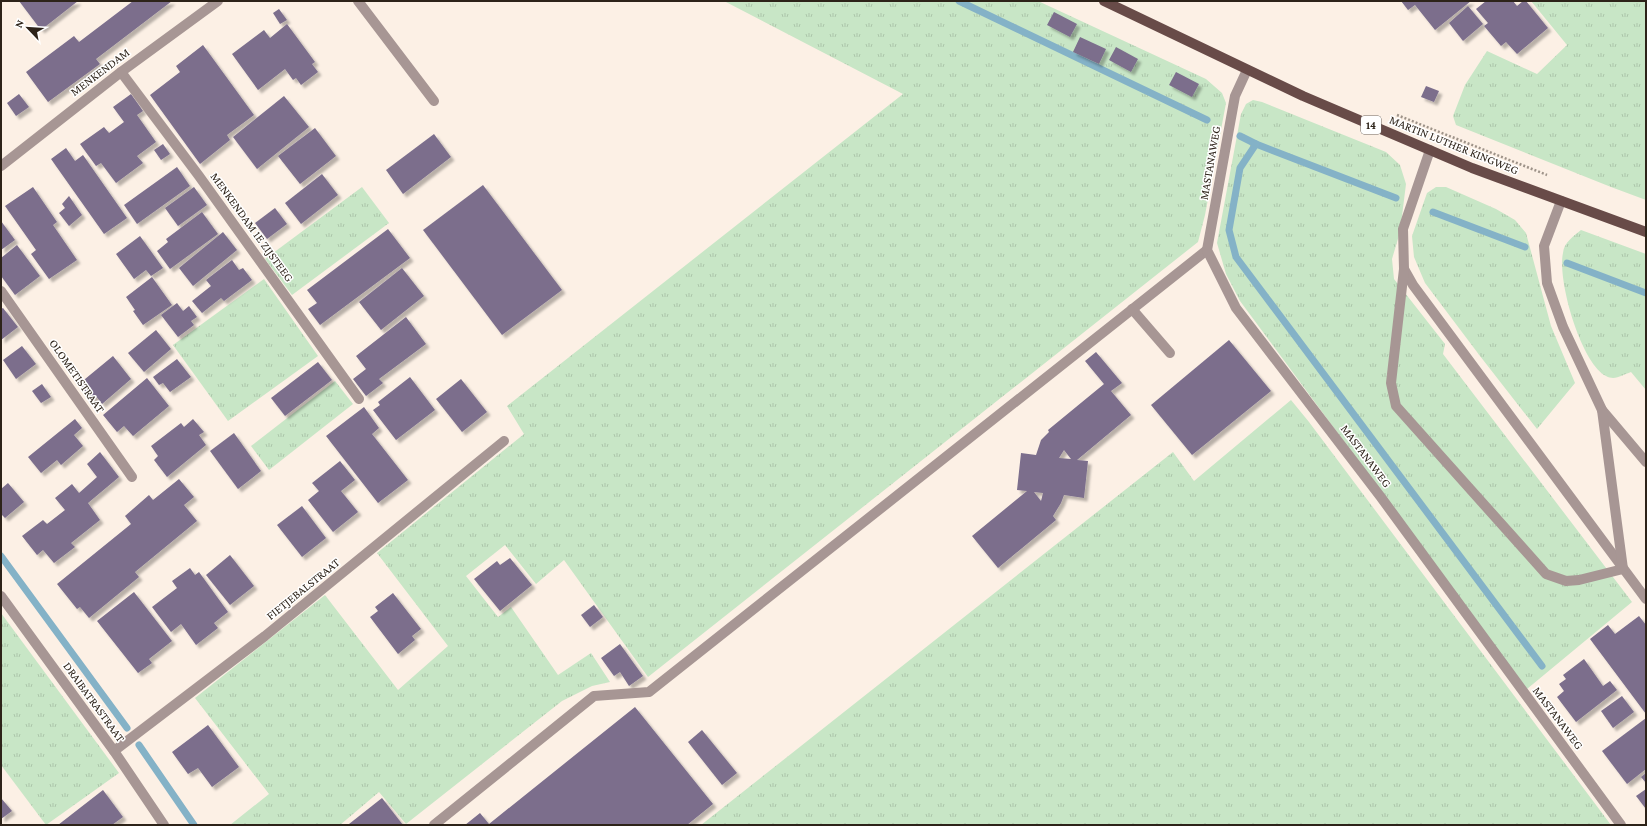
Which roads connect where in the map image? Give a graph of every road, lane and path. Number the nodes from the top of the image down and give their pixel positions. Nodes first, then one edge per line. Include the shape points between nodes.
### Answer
1 (218, 1) edge
2 (358, 1) edge
3 (1104, 1) edge
4 (1247, 70) junction
5 (121, 72) junction
6 (434, 101) dead end
7 (1391, 112) dead end
8 (1430, 150) junction
9 (1, 166) edge
10 (1551, 177) dead end
11 (1561, 201) junction
12 (1646, 232) edge
13 (1207, 250) junction
14 (1404, 269) junction
15 (1, 291) edge
16 (1132, 310) junction
17 (1170, 353) dead end
18 (358, 399) dead end
19 (1602, 410) junction
20 (504, 442) dead end
21 (1646, 462) edge
22 (132, 477) dead end
23 (1624, 569) junction
24 (1, 596) edge
25 (1646, 599) edge
26 (114, 751) junction
27 (164, 825) edge
28 (434, 825) edge
29 (1621, 825) edge

1 - 5 street, MENKENDAM
2 - 6 street
3 - 4 main road, MARTIN LUTHER KINGWEG / 14
4 - 8 main road, MARTIN LUTHER KINGWEG / 14
4 - 13 street, MASTANAWEG via 1235,96
5 - 9 street, MENKENDAM
5 - 18 street, MENKENDAM 1E ZIJSTEEG via 199,176
7 - 10 path
8 - 11 main road, MARTIN LUTHER KINGWEG / 14
8 - 14 street via 1403,229
11 - 12 main road, MARTIN LUTHER KINGWEG / 14
11 - 19 street via 1544,246 1547,283 1563,327
13 - 16 street
13 - 29 street, MASTANAWEG via 1236,308 1380,496
14 - 23 street via 1418,292
14 - 23 street via 1392,383 1396,406 1546,574 1566,581
15 - 22 street, OLOMETISTRAAT
16 - 17 street
16 - 28 street via 649,692 594,696
19 - 21 street
19 - 23 street
20 - 26 street, FIETJEBALSTRAAT via 265,636
23 - 25 street
24 - 26 street, DRAIBATRASTRAAT
26 - 27 street, DRAIBATRASTRAAT

